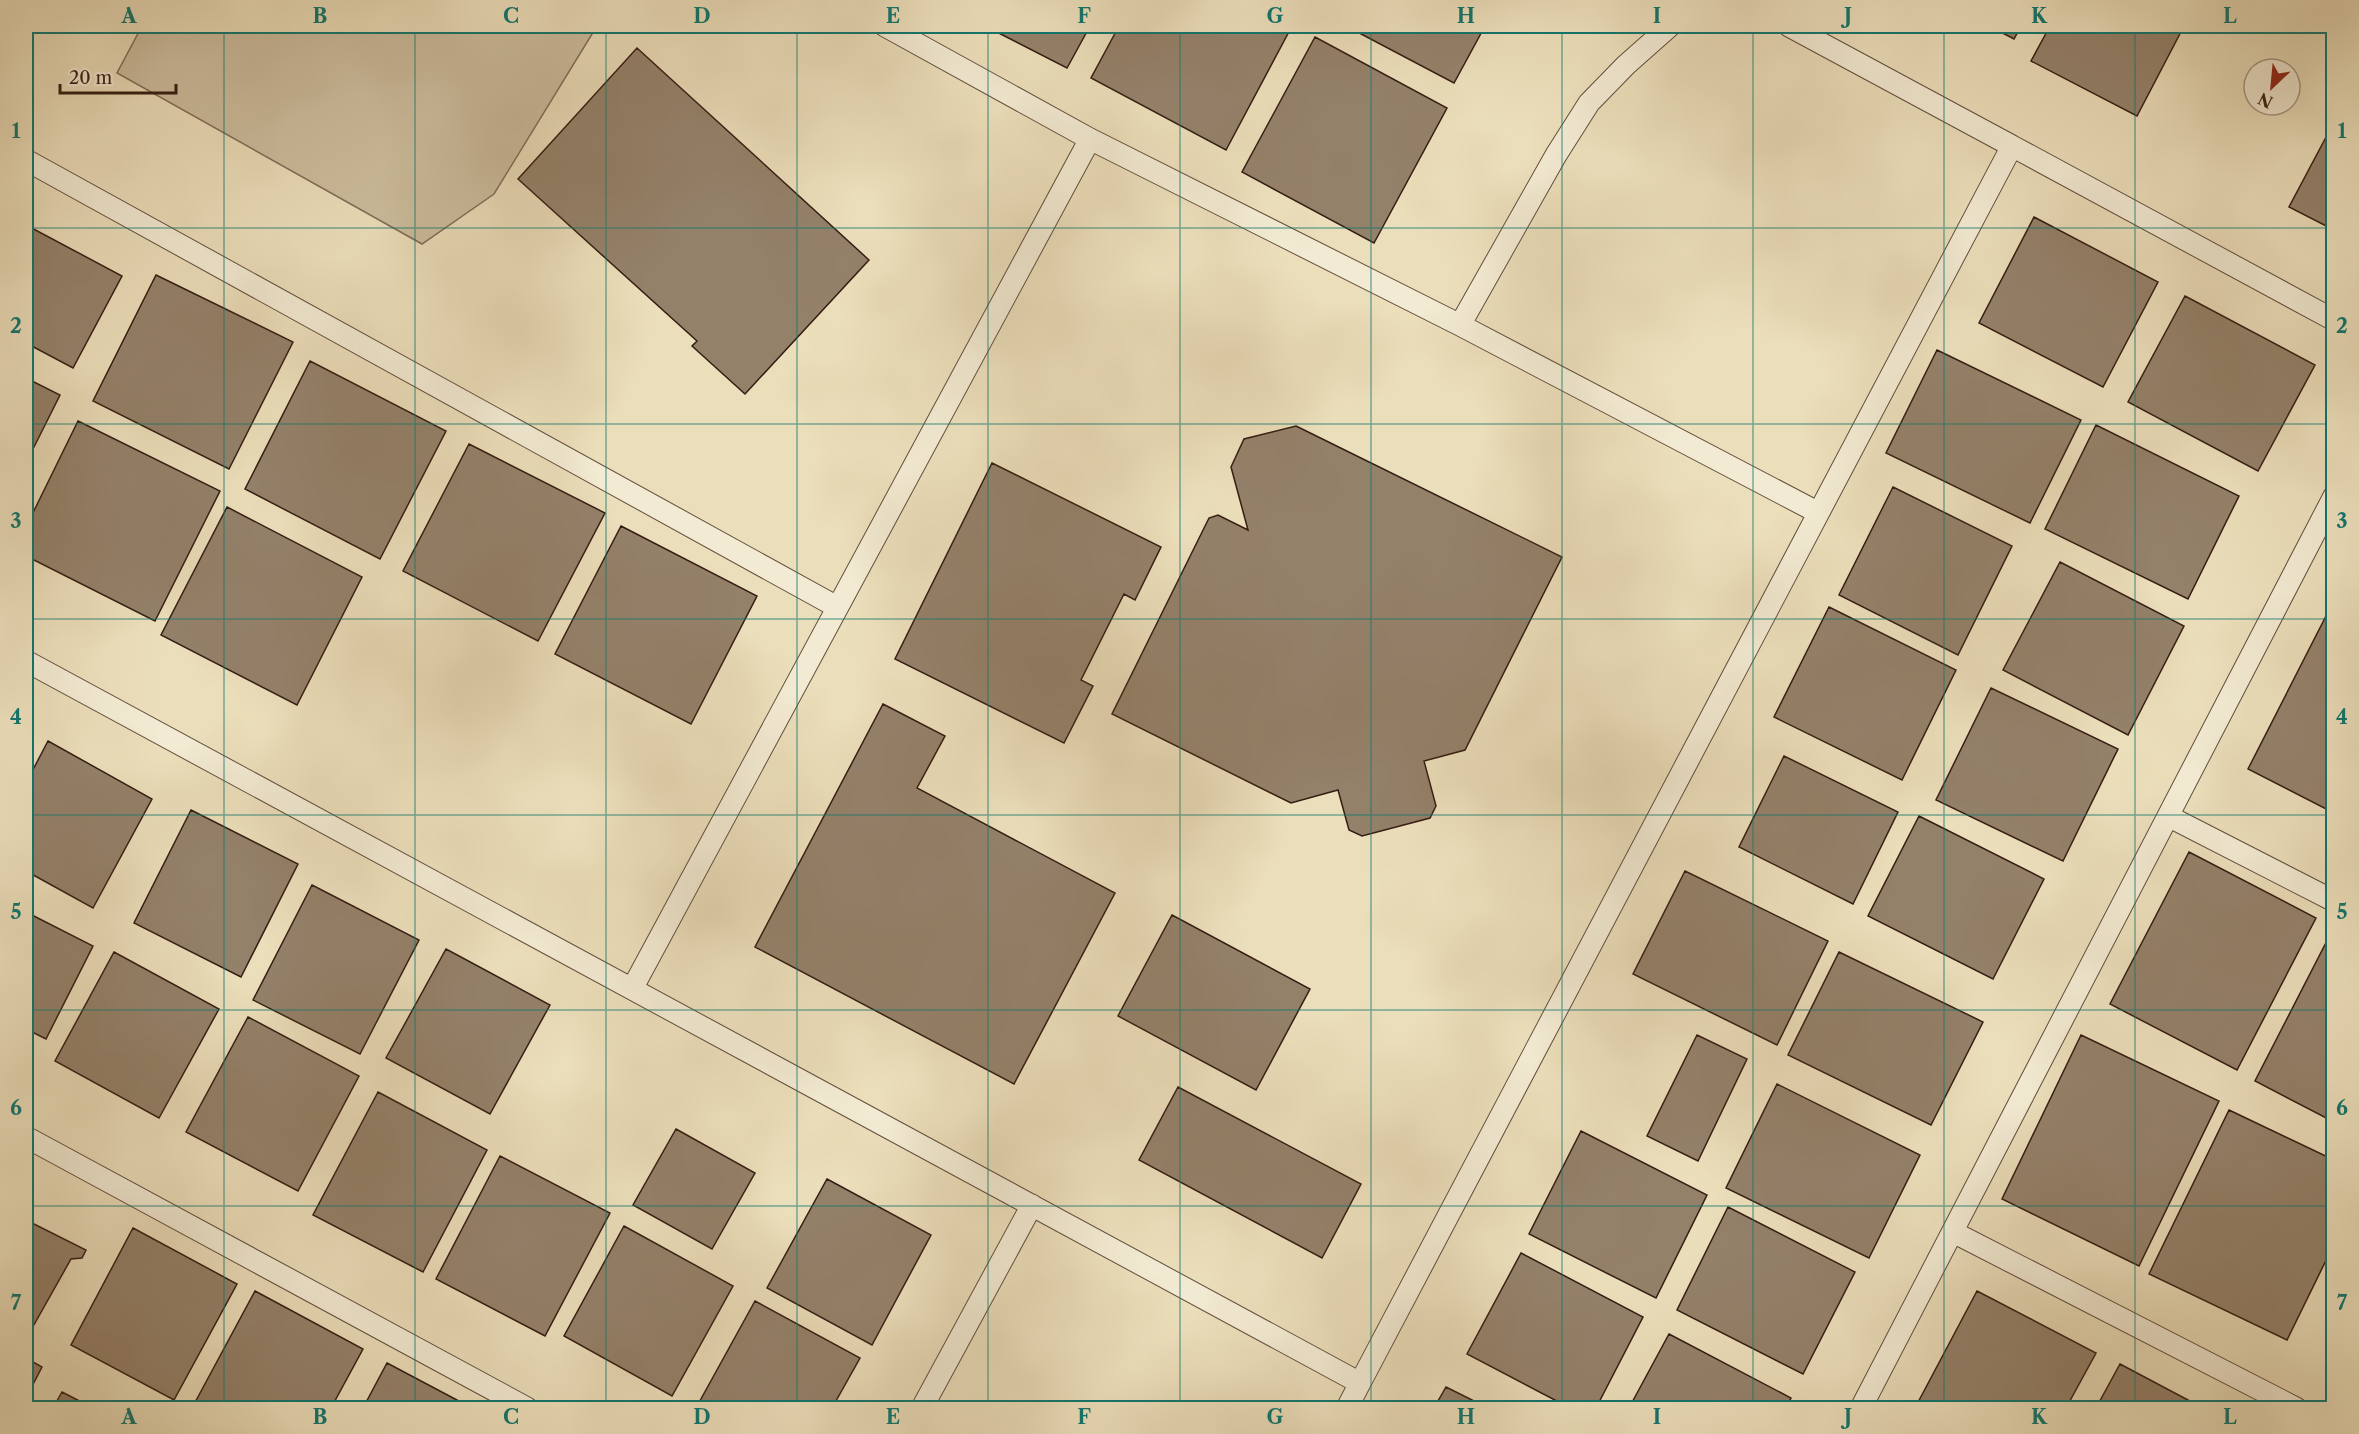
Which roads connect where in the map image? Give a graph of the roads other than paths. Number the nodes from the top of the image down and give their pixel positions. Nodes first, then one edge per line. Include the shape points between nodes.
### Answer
1 (885, 26) edge
2 (1670, 26) edge
3 (1789, 26) edge
4 (1090, 139) junction
5 (2012, 147) junction
6 (26, 160) edge
7 (2334, 320) edge
8 (1460, 326) junction
9 (2334, 496) edge
10 (1817, 512) junction
11 (837, 607) junction
12 (26, 662) edge
13 (2168, 816) junction
14 (2334, 901) edge
15 (632, 989) junction
16 (26, 1137) edge
17 (1032, 1205) junction
18 (1953, 1232) junction
19 (1360, 1383) junction
20 (527, 1408) edge
21 (922, 1408) edge
22 (1347, 1408) edge
23 (1861, 1408) edge
24 (2296, 1408) edge

1 - 4 lane
2 - 8 lane via 1626,64 1589,104
3 - 5 lane
4 - 8 lane
4 - 11 lane
5 - 7 lane
5 - 10 lane
6 - 11 lane
8 - 10 lane
9 - 13 lane
10 - 19 lane
11 - 15 lane
12 - 15 lane
13 - 14 lane
13 - 18 lane
15 - 17 lane
16 - 20 lane
17 - 19 lane
17 - 21 lane
18 - 23 lane
18 - 24 lane
19 - 22 lane

